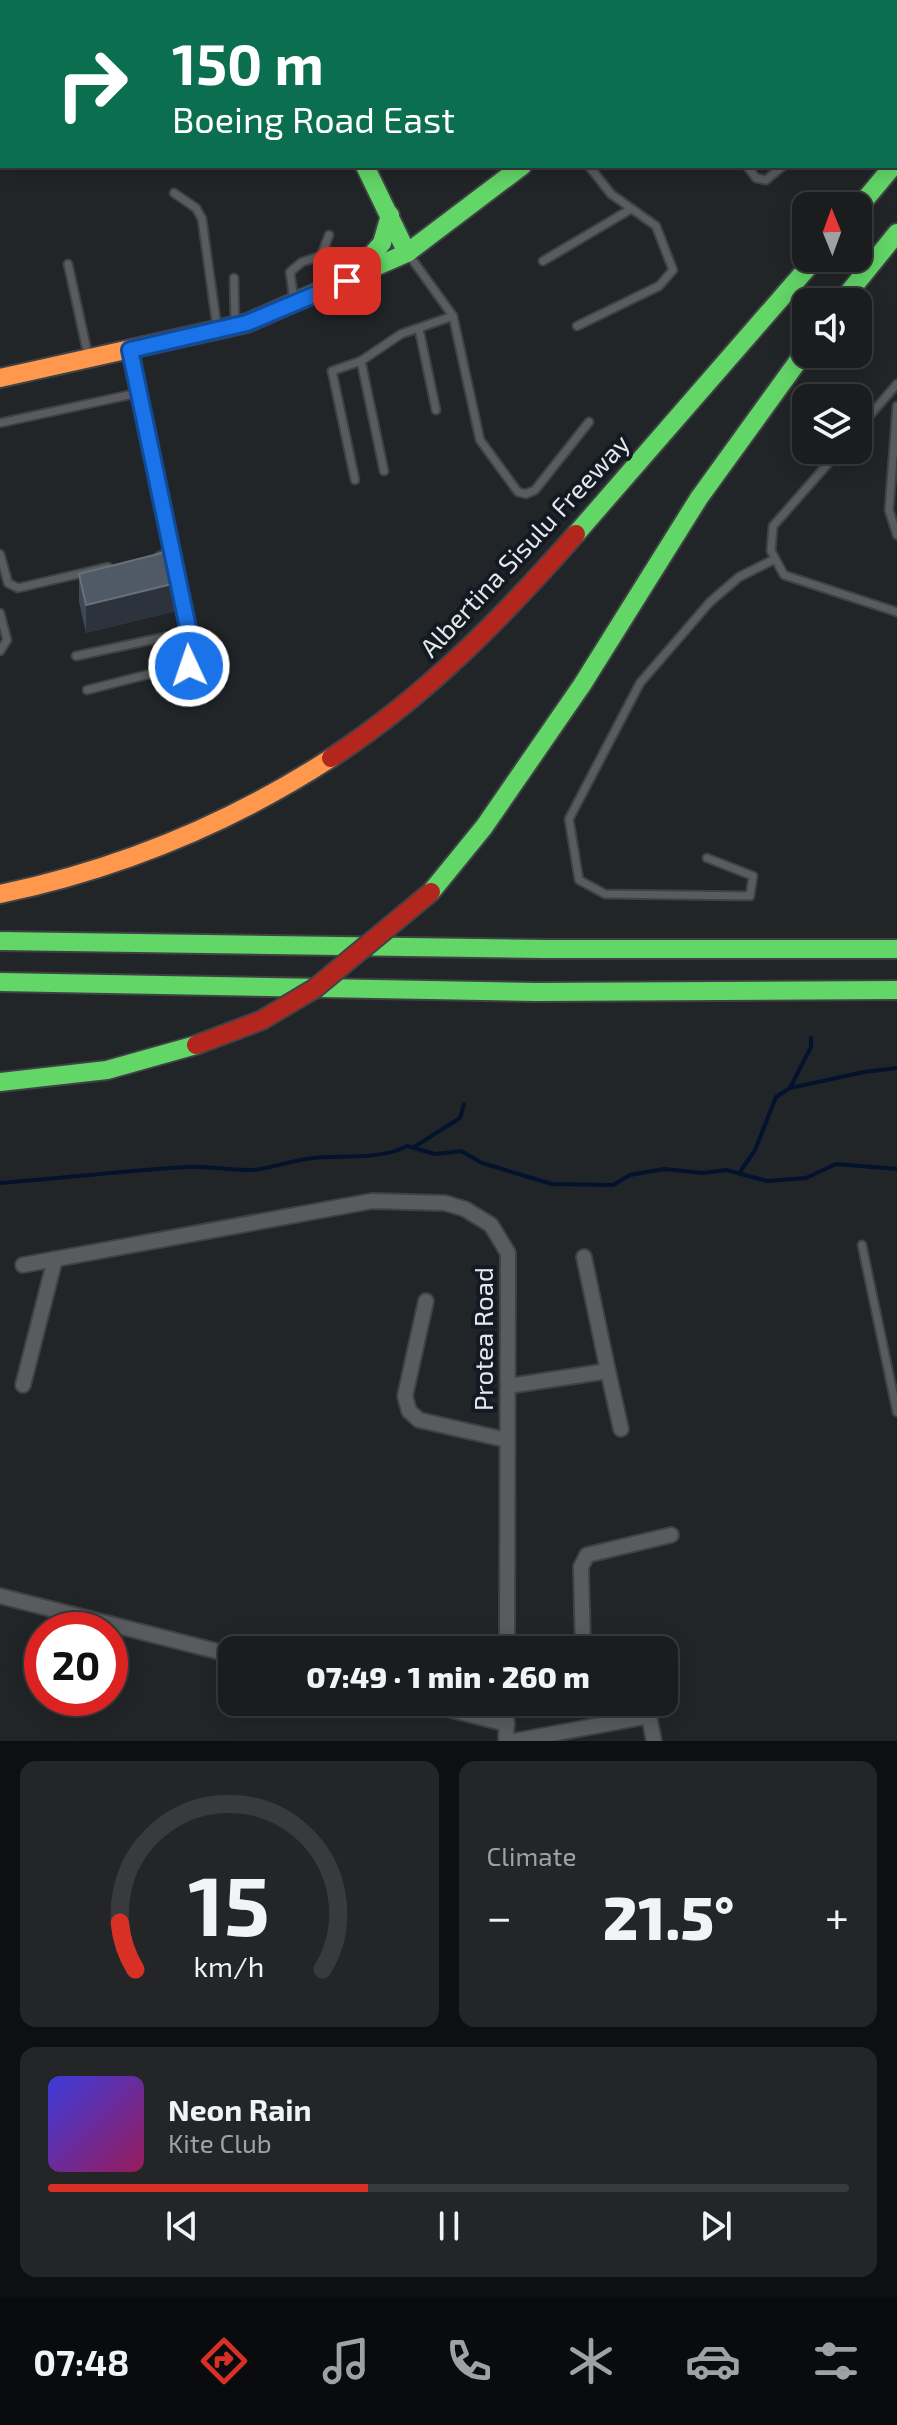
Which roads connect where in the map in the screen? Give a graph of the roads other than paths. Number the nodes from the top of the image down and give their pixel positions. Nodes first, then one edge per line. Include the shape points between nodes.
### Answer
1 (366, 168) edge
2 (519, 168) edge
3 (591, 168) edge
4 (748, 168) edge
5 (781, 168) edge
6 (891, 168) edge
7 (871, 192) edge
8 (174, 193) dead end
9 (631, 209) junction
10 (390, 214) junction
11 (897, 233) edge
12 (329, 235) dead end
13 (407, 253) junction
14 (543, 261) dead end
15 (68, 264) dead end
16 (804, 272) edge
17 (234, 278) dead end
18 (347, 281) junction
19 (852, 288) edge
20 (294, 303) junction
21 (453, 316) junction
22 (577, 326) dead end
23 (226, 327) junction
24 (419, 329) junction
25 (130, 350) junction
26 (89, 359) junction
27 (361, 361) junction
28 (793, 368) edge
29 (0, 378) edge
30 (897, 384) edge
31 (138, 393) junction
32 (897, 406) edge
33 (436, 410) dead end
34 (872, 413) edge
35 (589, 422) dead end
36 (0, 423) edge
37 (828, 464) edge
38 (384, 471) dead end
39 (894, 473) edge
40 (355, 480) dead end
41 (897, 535) edge
42 (170, 553) junction
43 (0, 554) edge
44 (155, 557) edge
45 (773, 560) junction
46 (124, 564) edge
47 (897, 612) edge
48 (0, 613) edge
49 (188, 632) junction
50 (0, 651) edge
51 (76, 656) dead end
52 (87, 690) dead end
53 (707, 858) dead end
54 (0, 894) edge
55 (0, 941) edge
56 (897, 949) edge
57 (0, 982) edge
58 (897, 990) edge
59 (0, 1082) edge
60 (862, 1245) dead end
61 (584, 1257) dead end
62 (55, 1259) junction
63 (23, 1265) dead end
64 (426, 1301) dead end
65 (608, 1371) junction
66 (23, 1385) dead end
67 (508, 1386) junction
68 (897, 1412) edge
69 (621, 1429) dead end
70 (507, 1440) junction
71 (671, 1535) dead end
72 (0, 1596) edge
73 (507, 1636) edge
74 (583, 1636) edge
75 (218, 1651) edge
76 (475, 1716) edge
77 (507, 1716) edge
78 (619, 1716) edge
79 (649, 1716) edge
80 (507, 1724) junction
81 (506, 1741) edge
82 (514, 1741) edge
83 (654, 1741) edge

1 - 10 main road
2 - 13 main road
3 - 9 lane
4 - 5 lane via 756,178 766,180
6 - 7 main road
8 - 23 lane via 202,219
9 - 14 lane
9 - 22 lane via 656,226 673,264 672,275
10 - 13 main road
10 - 18 main road via 382,243
11 - 19 main road
12 - 20 lane via 321,256 290,272
13 - 18 main road
13 - 21 lane
15 - 26 lane
16 - 54 main road, Albertina Sisulu Freeway via 548,565 471,648 399,711 219,822 95,870
17 - 23 lane
18 - 20 main road
20 - 23 main road
21 - 24 lane
21 - 35 lane via 480,440 518,492 535,490
23 - 25 main road
24 - 27 lane via 401,334
24 - 33 lane
25 - 26 main road
25 - 31 lane
26 - 29 main road
27 - 38 lane
27 - 40 lane via 331,375
28 - 59 main road, bridge via 699,498 547,736 431,892 364,952 269,1016 196,1045 107,1070
30 - 34 lane
31 - 36 lane
31 - 42 lane
32 - 39 lane
37 - 45 lane via 773,526
39 - 41 lane via 889,510
42 - 44 lane
42 - 49 lane
43 - 46 lane via 8,583 18,588
45 - 47 lane via 784,575
45 - 53 lane via 739,577 710,602 640,683 569,819 579,880 605,894 750,896 753,876
48 - 50 lane via 7,640
49 - 51 lane
49 - 52 lane via 194,657 189,666
55 - 56 main road
57 - 58 main road via 536,992
60 - 68 lane
61 - 65 street
62 - 63 street, Protea Road
62 - 66 street
62 - 67 street, Protea Road via 372,1201 445,1203 491,1225 508,1253
64 - 70 street via 405,1396 409,1411 419,1420
65 - 67 street
65 - 69 street
67 - 70 street, Protea Road
70 - 73 street, Protea Road
71 - 74 street via 587,1555 581,1567
72 - 75 street
76 - 80 street
77 - 80 street
78 - 82 street
79 - 83 street
80 - 81 street

